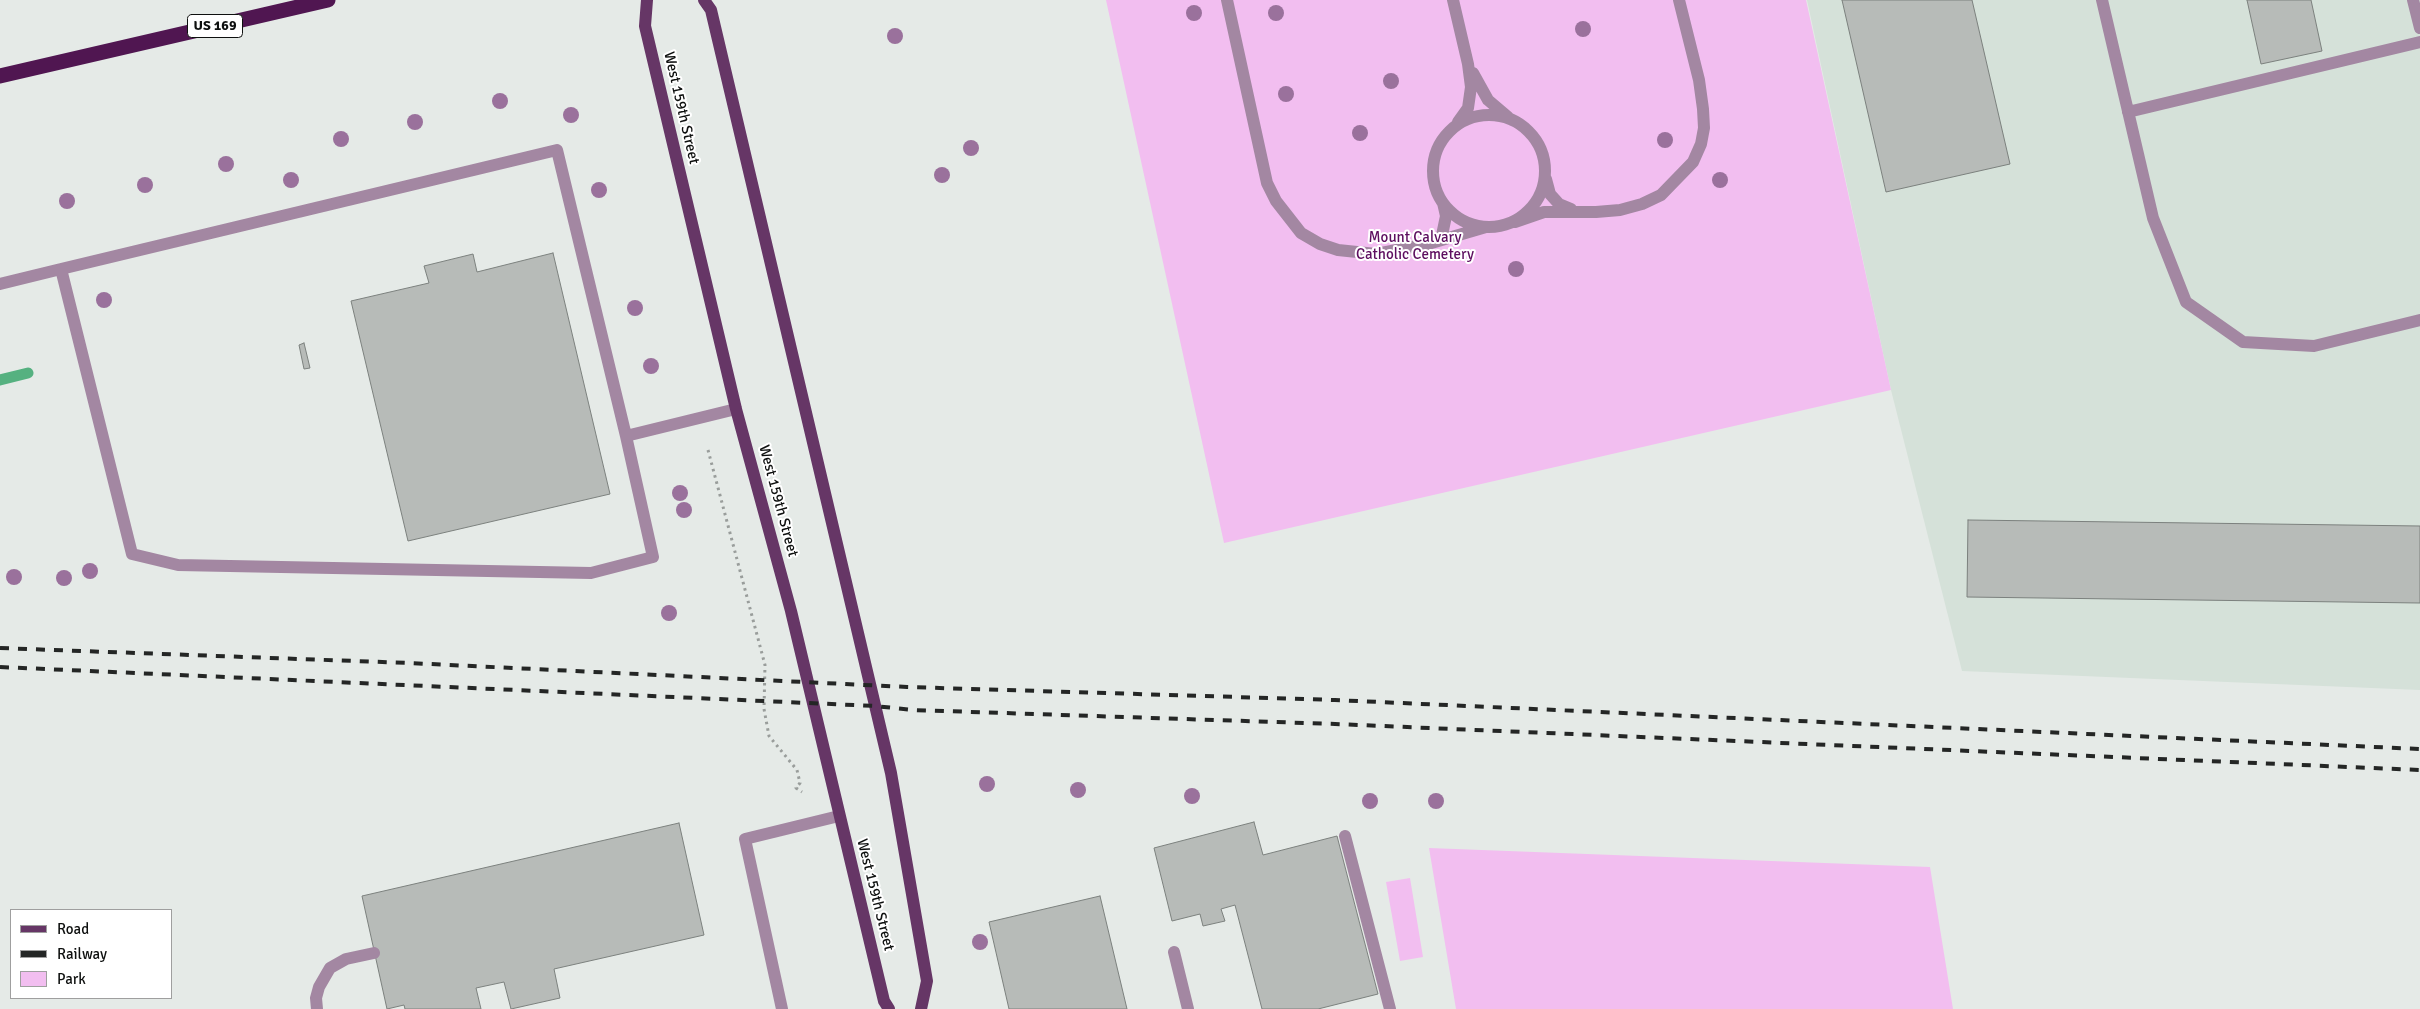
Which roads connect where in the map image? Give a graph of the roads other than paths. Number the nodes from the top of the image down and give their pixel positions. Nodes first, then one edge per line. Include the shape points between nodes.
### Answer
1 (328, 0) edge
2 (647, 0) edge
3 (704, 0) edge
4 (1227, 0) edge
5 (1453, 0) edge
6 (1679, 0) edge
7 (2102, 0) edge
8 (2413, 0) edge
9 (2420, 28) edge
10 (2420, 42) edge
11 (1468, 64) junction
12 (0, 76) edge
13 (2128, 112) junction
14 (1512, 120) junction
15 (1455, 126) junction
16 (1545, 178) junction
17 (1443, 202) junction
18 (1574, 210) junction
19 (1515, 222) junction
20 (1486, 227) junction
21 (1441, 240) junction
22 (61, 269) junction
23 (0, 284) edge
24 (2420, 320) edge
25 (736, 408) junction
26 (626, 436) junction
27 (839, 816) junction
28 (1345, 836) dead end
29 (1174, 952) dead end
30 (374, 953) dead end
31 (317, 1009) edge
32 (782, 1009) edge
33 (889, 1009) edge
34 (921, 1009) edge
35 (1188, 1009) edge
36 (1390, 1009) edge

1 - 12 highway, US 169
2 - 25 main road, West 159th Street via 645,26
3 - 34 main road via 711,10 891,773 927,980
4 - 21 street via 1267,183 1276,201 1301,233 1320,244 1355,253 1392,252
5 - 11 street
6 - 18 street via 1703,109 1701,144 1693,162 1661,194 1642,204 1620,210
7 - 13 street
8 - 9 street
10 - 13 street
11 - 14 street via 1488,100
11 - 15 street via 1471,87 1468,108
13 - 24 street via 2153,218 2186,302 2243,342 2314,346
14 - 15 street via 1488,115 1470,118
14 - 16 street via 1535,138 1544,155
15 - 17 street via 1443,139 1433,172 1436,189
16 - 18 street via 1550,194 1559,204
16 - 19 street via 1541,194 1530,210
17 - 20 street via 1458,219
17 - 21 street via 1446,216
18 - 19 street via 1544,212
19 - 20 street via 1496,228
20 - 21 street
22 - 23 street
22 - 26 street via 557,150
22 - 26 street via 132,554 178,565 591,573 653,556
25 - 26 street
25 - 27 main road, West 159th Street via 791,610
27 - 32 street via 745,839
27 - 33 main road, West 159th Street via 884,1001
28 - 36 street
29 - 35 street
30 - 31 street via 346,959 330,968 319,987

